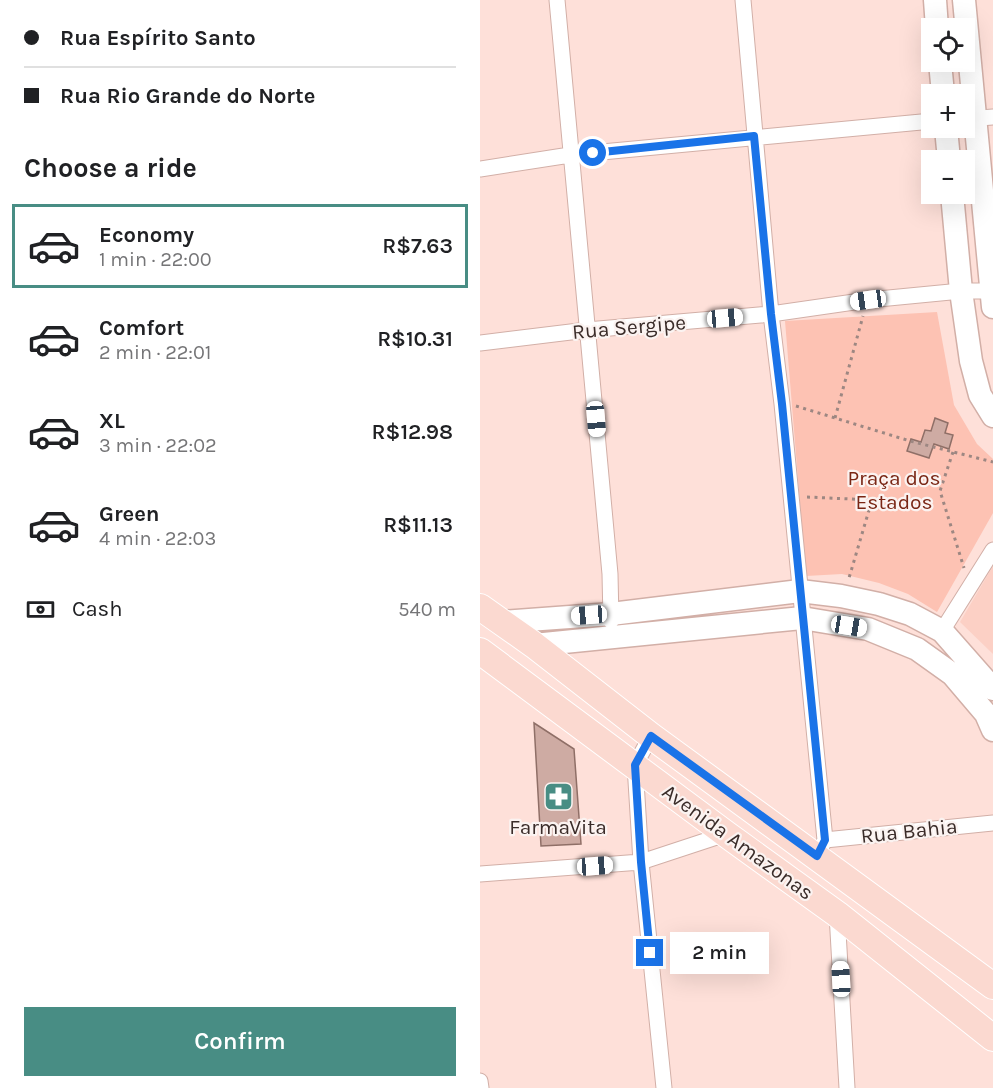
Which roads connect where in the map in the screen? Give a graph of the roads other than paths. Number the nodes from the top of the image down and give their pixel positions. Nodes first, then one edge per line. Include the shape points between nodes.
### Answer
1 (557, 0) edge
2 (743, 0) edge
3 (935, 0) edge
4 (964, 0) edge
5 (936, 18) edge
6 (978, 118) edge
7 (921, 122) edge
8 (754, 136) junction
9 (570, 155) junction
10 (480, 169) edge
11 (953, 204) edge
12 (961, 291) junction
13 (992, 297) edge
14 (771, 314) junction
15 (588, 330) junction
16 (480, 343) edge
17 (993, 416) edge
18 (993, 550) edge
19 (800, 591) junction
20 (490, 614) edge
21 (611, 614) junction
22 (802, 618) junction
23 (942, 631) junction
24 (610, 636) junction
25 (534, 645) junction
26 (480, 651) edge
27 (993, 689) edge
28 (993, 730) edge
29 (651, 736) junction
30 (635, 765) junction
31 (993, 823) edge
32 (726, 834) junction
33 (821, 848) junction
34 (641, 862) junction
35 (480, 874) edge
36 (837, 914) junction
37 (993, 986) edge
38 (993, 1038) edge
39 (480, 1082) edge
40 (481, 1088) edge
41 (663, 1088) edge
42 (847, 1088) edge

1 - 9 street
2 - 8 street
3 - 5 street
4 - 6 street
6 - 13 street
7 - 8 street
8 - 9 street
8 - 14 street
9 - 10 street
9 - 15 street
11 - 12 street
12 - 13 street, Rua Sergipe
12 - 14 street, Rua Sergipe
12 - 17 street via 971,362 980,395
14 - 15 street, Rua Sergipe
14 - 19 street
15 - 16 street, Rua Sergipe
15 - 21 street
18 - 23 street
19 - 21 street
19 - 22 street
19 - 23 street via 879,604 910,614
20 - 21 street
20 - 25 main road, Avenida Amazonas
21 - 24 street
22 - 24 street
22 - 28 street via 868,629 917,649 952,674 986,714
22 - 33 street
23 - 27 street
24 - 25 street
25 - 29 main road, Avenida Amazonas
26 - 30 main road, Avenida Amazonas
29 - 30 street
29 - 33 main road, Avenida Amazonas
30 - 32 main road, Avenida Amazonas
30 - 34 street
31 - 33 street, Rua Bahia
32 - 34 street
32 - 36 main road, Avenida Amazonas
33 - 37 main road, Avenida Amazonas
34 - 35 street
34 - 41 street
36 - 38 main road, Avenida Amazonas
36 - 42 street
39 - 40 street

